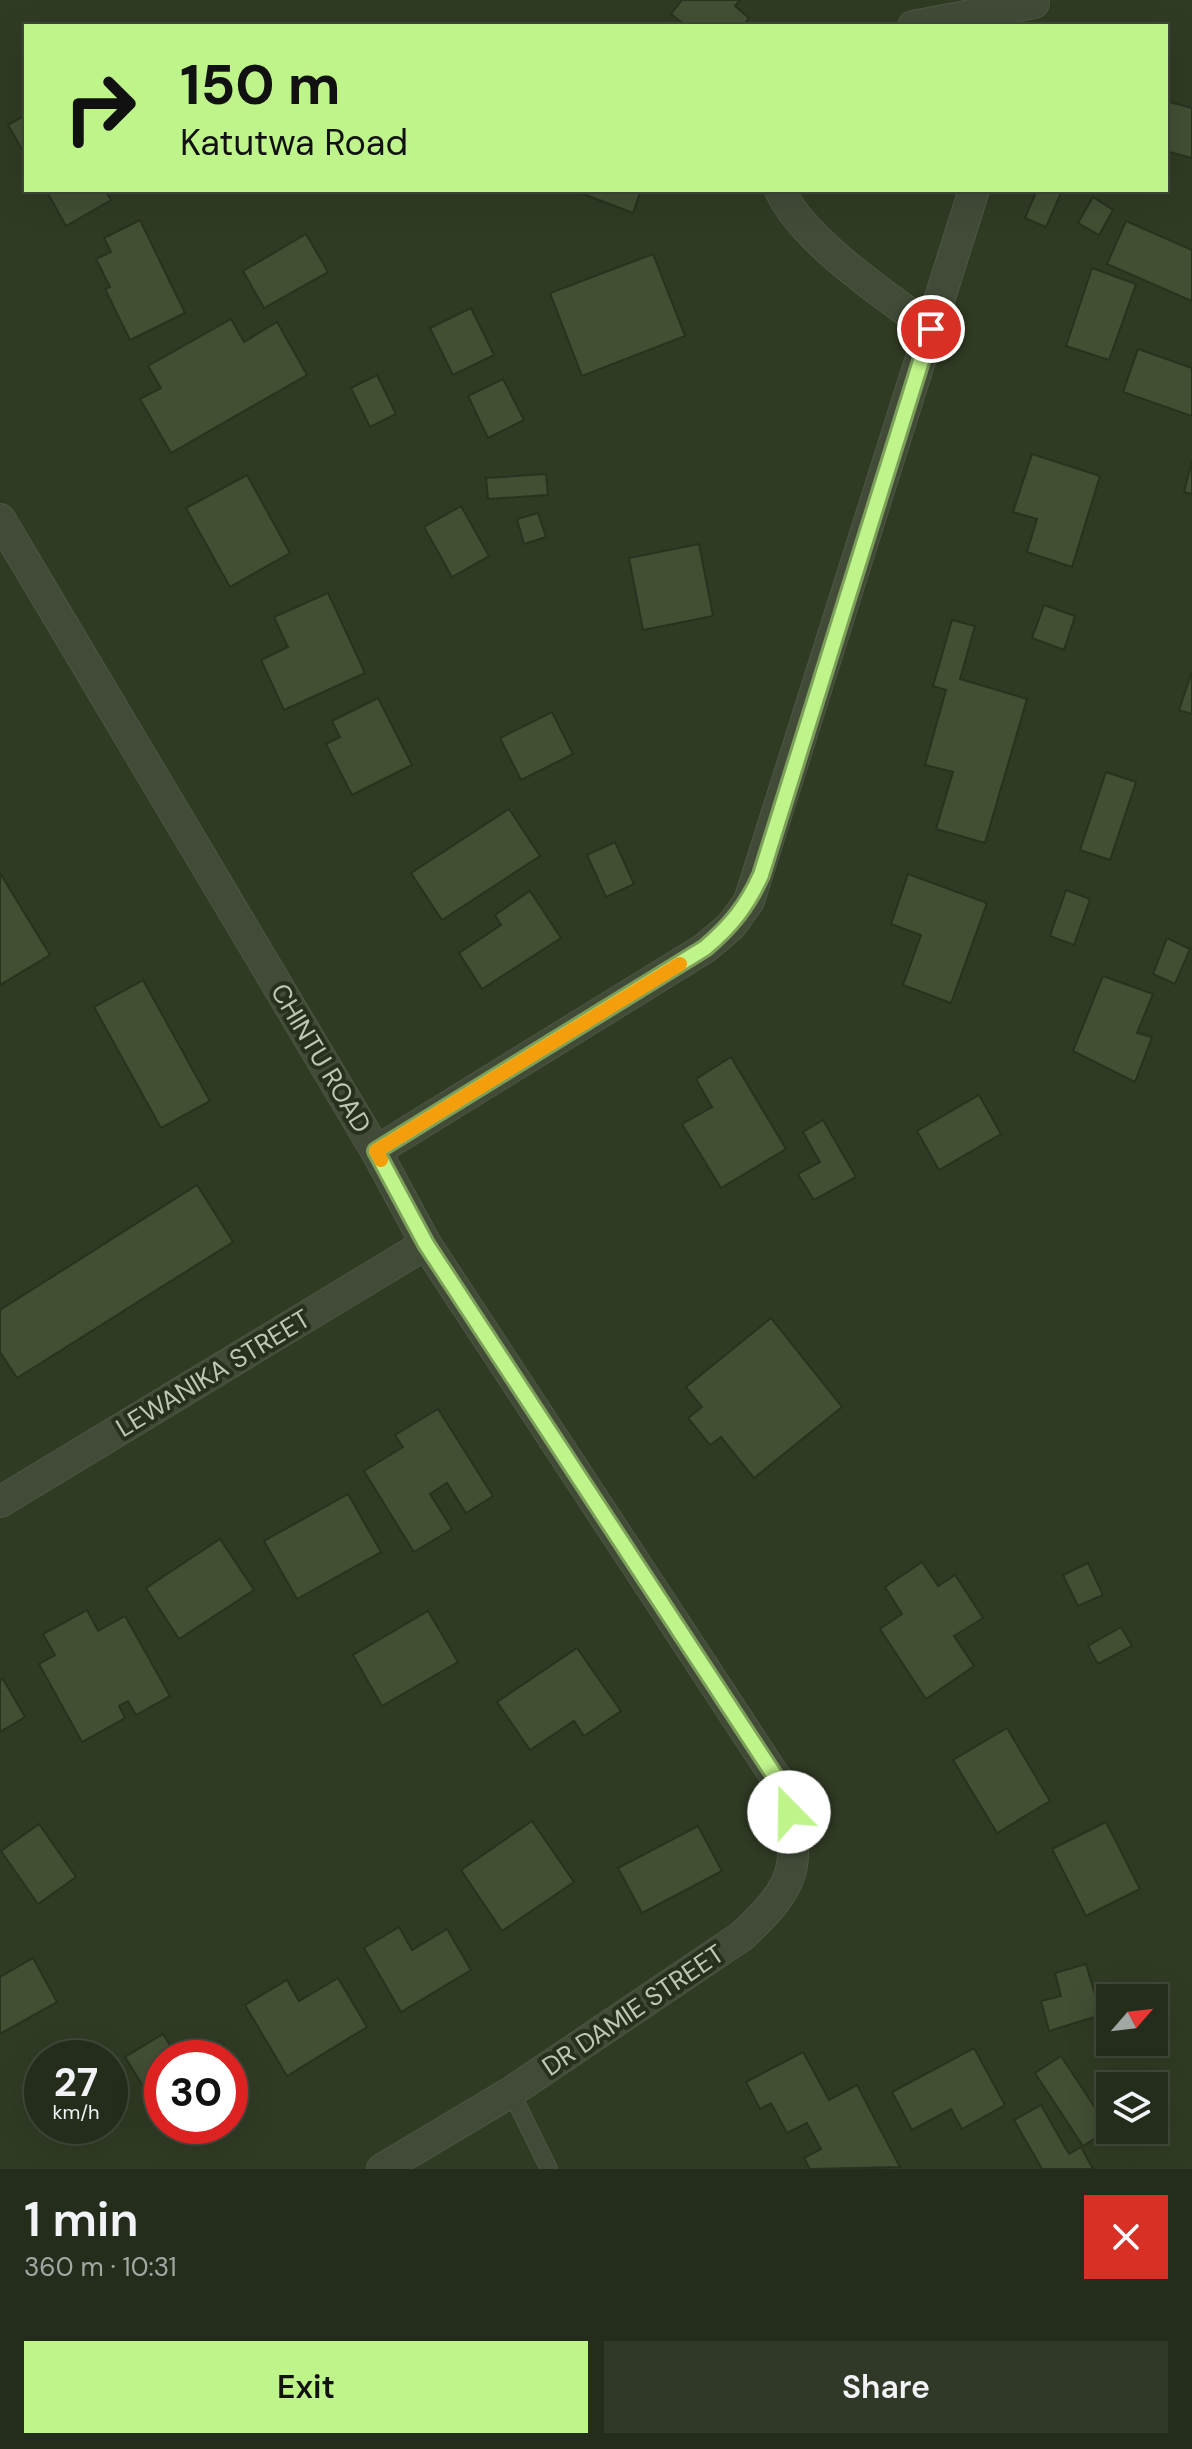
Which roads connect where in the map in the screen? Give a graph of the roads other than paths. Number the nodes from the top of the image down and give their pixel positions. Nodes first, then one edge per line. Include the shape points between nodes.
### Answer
1 (1032, 10) edge
2 (928, 24) edge
3 (781, 192) edge
4 (973, 192) edge
5 (931, 329) junction
6 (0, 519) edge
7 (376, 1151) junction
8 (426, 1244) junction
9 (0, 1502) edge
10 (784, 1790) joint
11 (511, 2092) junction
12 (382, 2169) edge
13 (549, 2169) edge

1 - 2 street
3 - 5 street via 827,247
4 - 5 street
5 - 7 street via 749,901 705,948
6 - 7 street, CHINTU ROAD
7 - 8 street, CHINTU ROAD
8 - 9 street, LEWANIKA STREET
8 - 10 street, CHINTU ROAD
10 - 11 street, DR DAMIE STREET via 794,1833 793,1873 775,1906 742,1936
11 - 12 street, DR DAMIE STREET
11 - 13 lane

